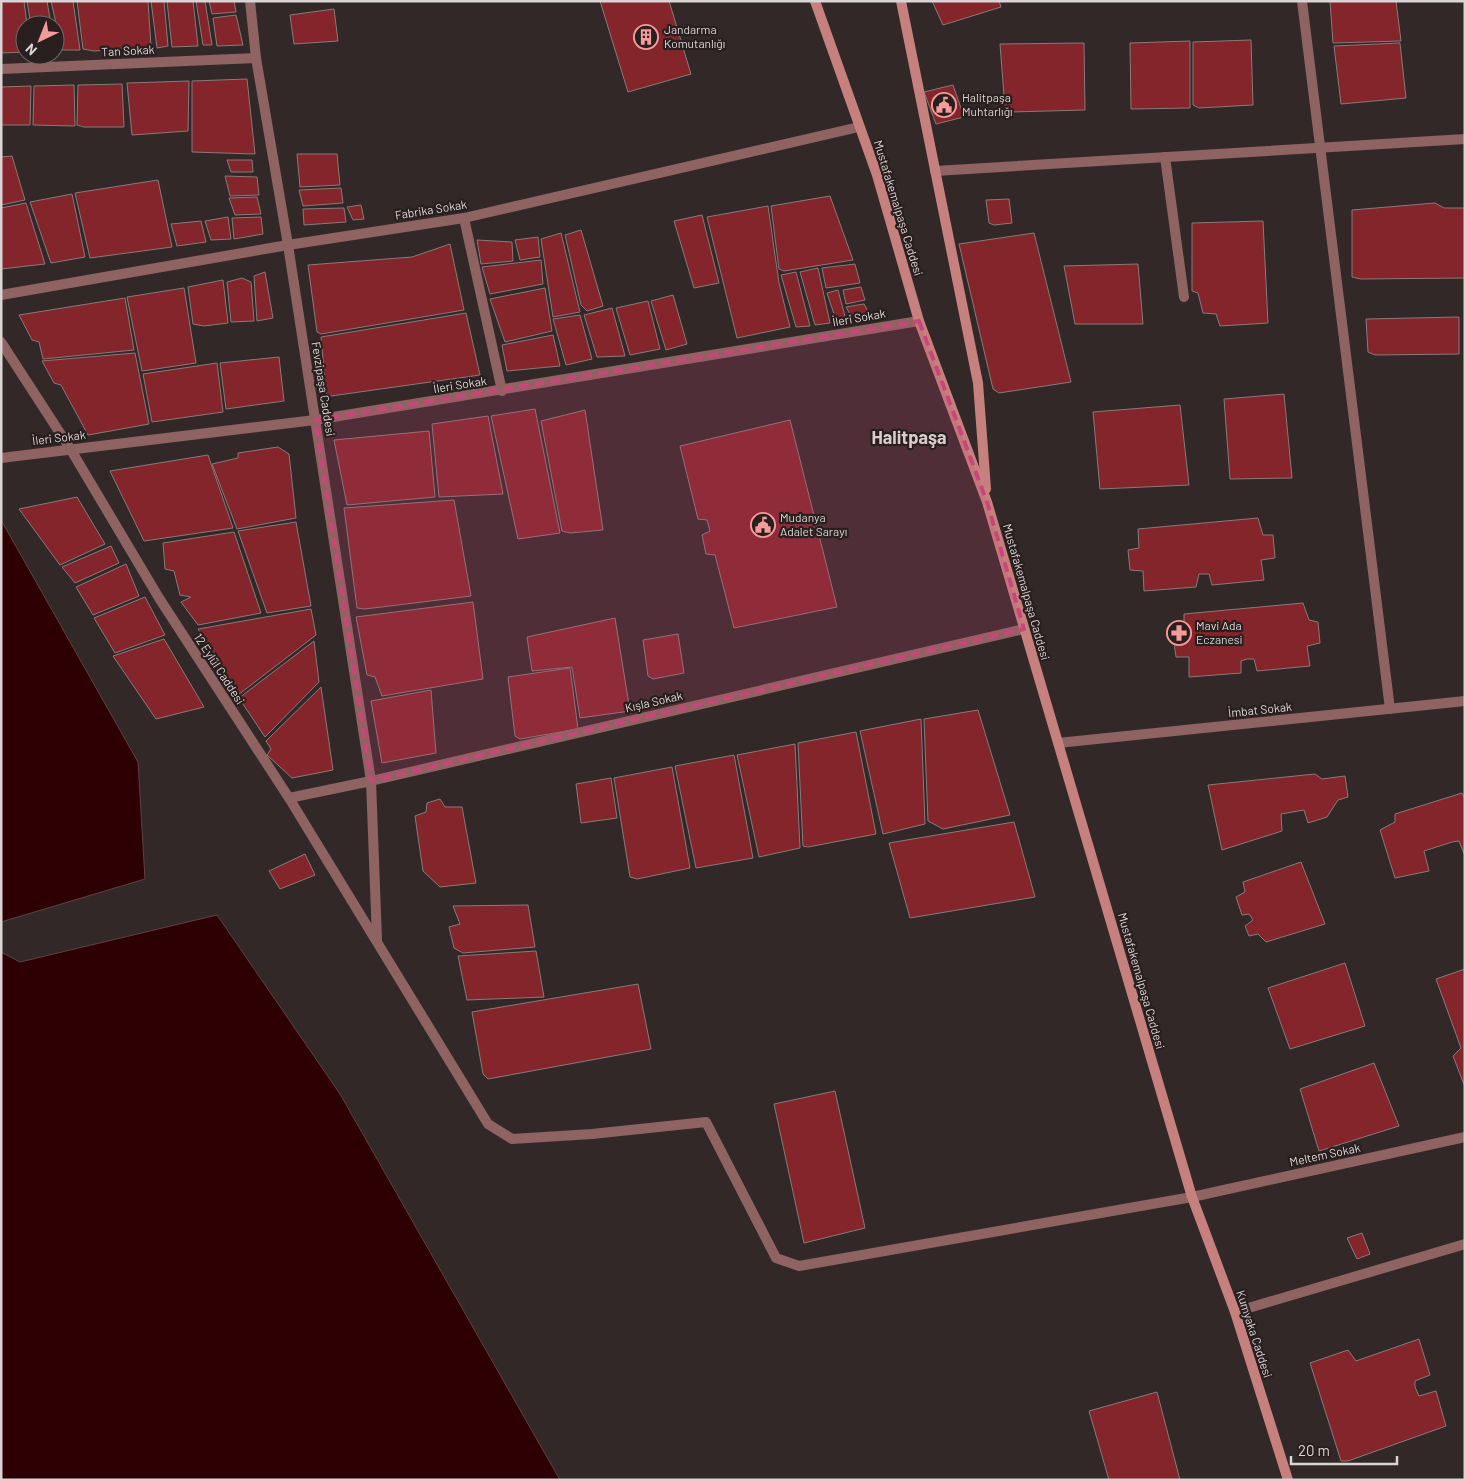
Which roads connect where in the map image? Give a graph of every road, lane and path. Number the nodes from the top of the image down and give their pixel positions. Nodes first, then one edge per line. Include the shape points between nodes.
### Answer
1 (250, 1) edge
2 (815, 1) edge
3 (901, 1) edge
4 (1302, 1) edge
5 (256, 58) junction
6 (1, 69) edge
7 (859, 127) junction
8 (1465, 139) edge
9 (1320, 148) junction
10 (1165, 157) junction
11 (935, 171) junction
12 (464, 218) junction
13 (288, 246) junction
14 (1, 295) edge
15 (1184, 297) dead end
16 (919, 321) junction
17 (1, 342) edge
18 (502, 391) junction
19 (315, 420) junction
20 (71, 450) junction
21 (1, 458) edge
22 (987, 502) junction
23 (1024, 629) junction
24 (1465, 701) edge
25 (1390, 709) junction
26 (1058, 743) junction
27 (371, 781) junction
28 (289, 798) junction
29 (377, 941) junction
30 (417, 1008) joint
31 (1465, 1137) edge
32 (1192, 1197) junction
33 (1465, 1244) edge
34 (1235, 1312) junction
35 (1288, 1480) edge

1 - 5 street, Fevzipaşa Caddesi
2 - 7 main road, Mustafakemalpaşa Caddesi
3 - 11 main road
4 - 9 street
5 - 6 street, Tan Sokak
5 - 13 street, Fevzipaşa Caddesi
7 - 12 street, Fabrika Sokak
7 - 16 main road, Mustafakemalpaşa Caddesi via 877,175
8 - 9 street
9 - 10 street
9 - 25 street
10 - 11 street
10 - 15 street
11 - 22 main road via 978,384
12 - 13 street, Fabrika Sokak
12 - 18 street
13 - 14 street, Fabrika Sokak
13 - 19 street, Fevzipaşa Caddesi
16 - 18 street, İleri Sokak
16 - 22 main road, Mustafakemalpaşa Caddesi
17 - 20 street, 12 Eylül Caddesi
18 - 19 street, İleri Sokak
19 - 20 street, İleri Sokak
19 - 27 street, Fevzipaşa Caddesi
20 - 21 street, İleri Sokak
20 - 28 street, 12 Eylül Caddesi via 159,598
22 - 23 main road, Mustafakemalpaşa Caddesi
23 - 26 main road, Mustafakemalpaşa Caddesi
23 - 27 street, Kışla Sokak
24 - 25 street, İmbat Sokak
25 - 26 street, İmbat Sokak
26 - 32 main road, Mustafakemalpaşa Caddesi
27 - 28 street, Kışla Sokak
27 - 29 street, Fevzipaşa Caddesi
28 - 29 street, 12 Eylül Caddesi
29 - 30 street, 12 Eylül Caddesi
30 - 32 street, Meltem Sokak via 488,1124 512,1139 706,1122 776,1258 799,1266
31 - 32 street, Meltem Sokak
32 - 34 main road, Kumyaka Caddesi
33 - 34 street
34 - 35 main road, Kumyaka Caddesi

